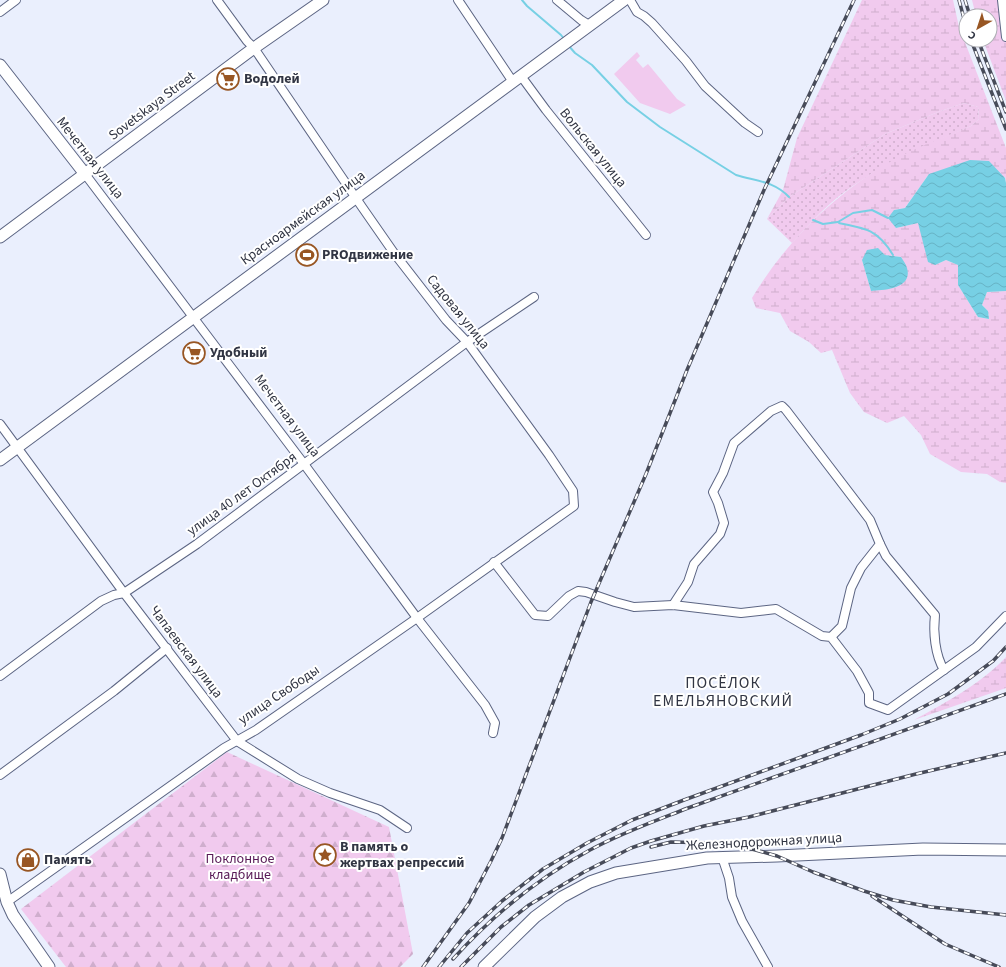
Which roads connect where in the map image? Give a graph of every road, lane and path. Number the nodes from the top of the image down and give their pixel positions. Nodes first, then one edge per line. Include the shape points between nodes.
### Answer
1 (16, 0) edge
2 (217, 0) edge
3 (323, 0) edge
4 (458, 0) edge
5 (558, 0) edge
6 (624, 0) edge
7 (630, 0) edge
8 (1002, 0) edge
9 (0, 12) edge
10 (587, 27) junction
11 (1006, 37) edge
12 (254, 48) junction
13 (0, 65) edge
14 (517, 79) junction
15 (758, 132) dead end
16 (85, 174) junction
17 (356, 198) junction
18 (646, 235) dead end
19 (0, 237) edge
20 (534, 297) dead end
21 (194, 318) junction
22 (467, 342) junction
23 (0, 424) edge
24 (17, 448) junction
25 (0, 460) edge
26 (304, 464) junction
27 (574, 506) joint
28 (880, 544) junction
29 (494, 562) junction
30 (124, 593) junction
31 (673, 605) junction
32 (1006, 616) edge
33 (417, 618) junction
34 (832, 637) junction
35 (167, 648) junction
36 (944, 670) junction
37 (0, 676) edge
38 (493, 733) dead end
39 (237, 741) junction
40 (0, 775) edge
41 (407, 828) dead end
42 (1006, 850) edge
43 (722, 857) junction
44 (0, 874) edge
45 (4, 905) edge
46 (49, 967) edge
47 (484, 967) edge
48 (768, 967) edge

1 - 9 street
2 - 12 street, Садовая улица
3 - 12 street, Sovetskaya Street
4 - 14 street, Вольская улица
5 - 10 street
6 - 10 street, Красноармейская улица
7 - 15 street via 637,12 652,23 705,86
8 - 11 street
10 - 14 street, Красноармейская улица
12 - 16 street, Sovetskaya Street
12 - 17 street, Садовая улица
13 - 16 street, Мечетная улица
14 - 17 street, Красноармейская улица
14 - 18 street, Вольская улица via 546,110
16 - 19 street, Sovetskaya Street
16 - 21 street, Мечетная улица
17 - 21 street, Красноармейская улица
17 - 22 street, Садовая улица via 394,253 446,320
20 - 22 street, улица 40 лет Октября
21 - 24 street, Красноармейская улица
21 - 26 street, Мечетная улица
22 - 26 street, улица 40 лет Октября
22 - 27 street, Садовая улица via 573,491
23 - 24 street, Чапаевская улица
24 - 25 street, Красноармейская улица
24 - 30 street, Чапаевская улица
26 - 30 street, улица 40 лет Октября via 197,544
26 - 33 street, Мечетная улица
27 - 29 street, улица Свободы
28 - 31 street via 870,520 782,406 771,411 734,443 713,492 724,523 720,534 694,564 688,582
28 - 34 street via 861,568 851,588 842,626
28 - 36 street via 886,556 935,615 935,635 940,663
29 - 31 street via 535,615 548,616 578,591 634,607
29 - 33 street, улица Свободы
30 - 35 street, Чапаевская улица
30 - 37 street, улица 40 лет Октября via 101,600
31 - 34 street via 741,613 776,609 822,636
32 - 36 street via 976,647
33 - 38 street, Мечетная улица via 485,705 495,723
33 - 39 street, улица Свободы
34 - 36 street via 870,693 869,703 888,710
35 - 39 street, Чапаевская улица
35 - 40 street via 114,691
39 - 41 street, Чапаевская улица via 298,779 380,810
39 - 45 street, улица Свободы
42 - 43 street, Железнодорожная улица via 923,849
43 - 47 street, Железнодорожная улица via 616,873 590,882 562,897 535,917
43 - 48 street via 732,897 742,921
44 - 45 street
45 - 46 street

